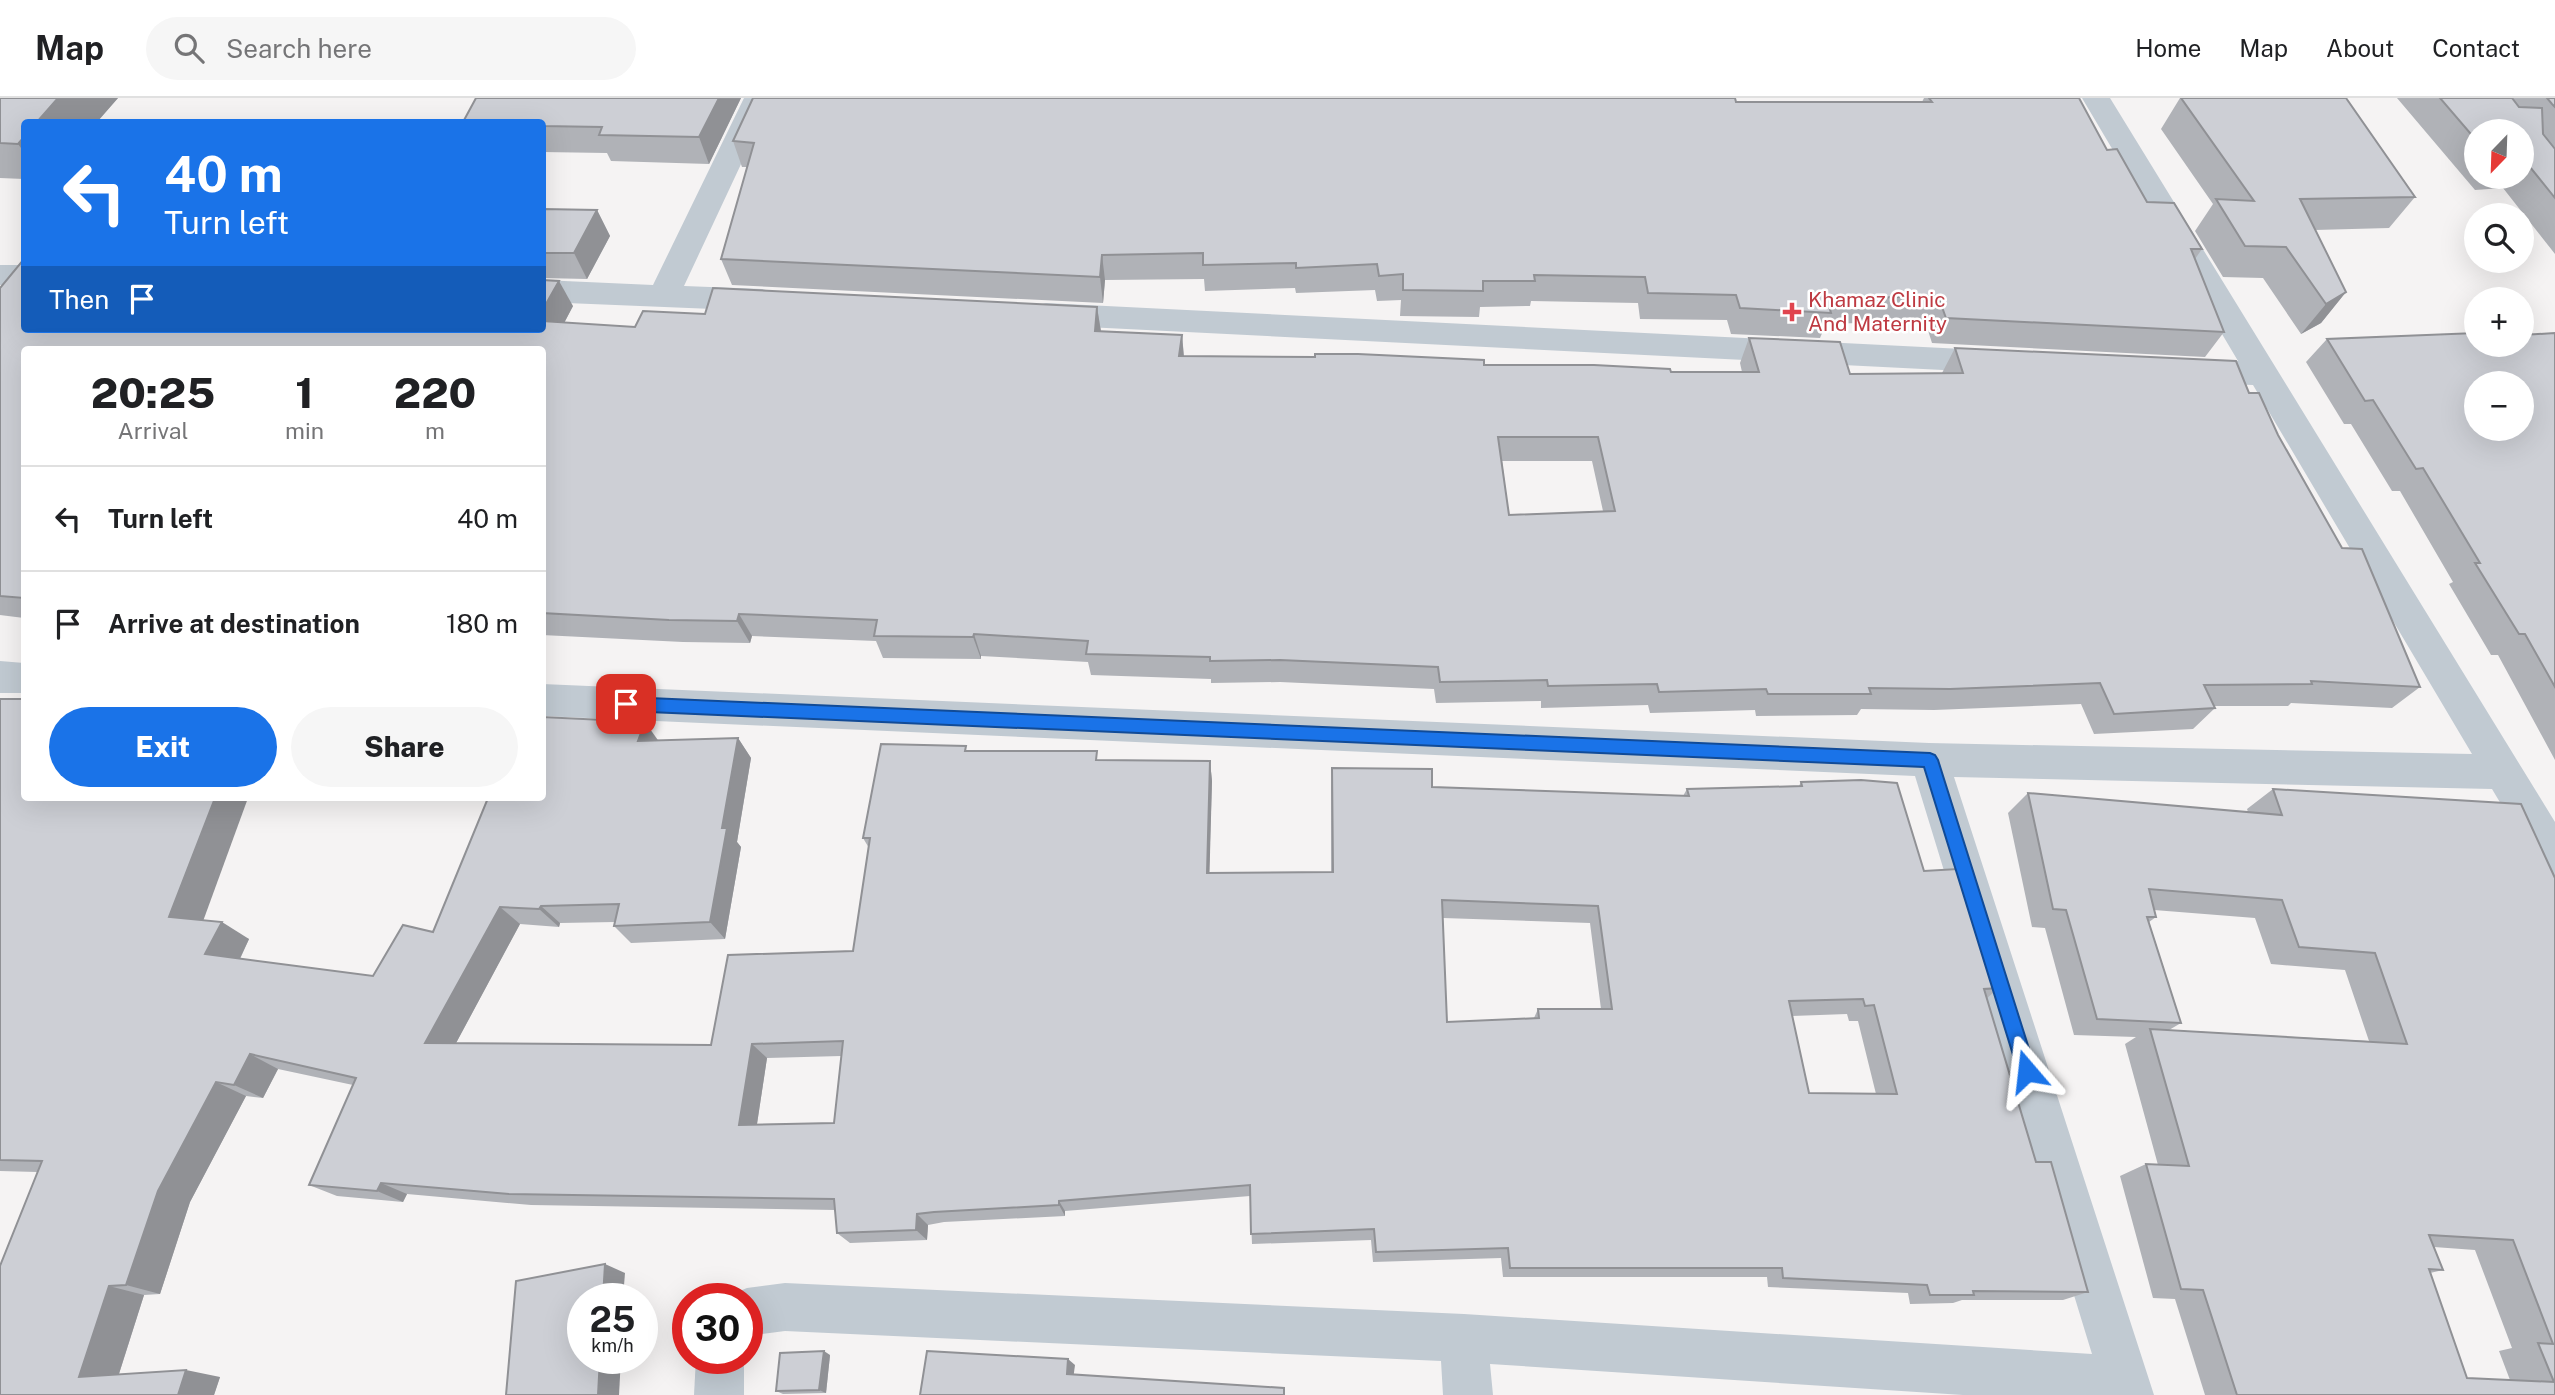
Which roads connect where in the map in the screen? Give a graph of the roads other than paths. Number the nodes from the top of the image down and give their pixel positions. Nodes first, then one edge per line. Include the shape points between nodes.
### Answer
1 (758, 98) edge
2 (2096, 98) edge
3 (546, 291) edge
4 (664, 295) junction
5 (789, 301) edge
6 (1012, 312) edge
7 (2027, 363) edge
8 (2166, 370) edge
9 (2264, 374) junction
10 (0, 677) edge
11 (21, 678) edge
12 (546, 700) edge
13 (1930, 760) junction
14 (2505, 772) junction
15 (2555, 858) edge
16 (763, 1310) edge
17 (1464, 1338) junction
18 (720, 1374) edge
19 (2127, 1388) edge
20 (719, 1395) edge
21 (1468, 1395) edge

1 - 4 street
2 - 9 street
3 - 4 street
4 - 5 street
6 - 7 street
8 - 9 street
9 - 14 street
10 - 11 street
12 - 13 street
13 - 14 street
13 - 19 street
14 - 15 street
16 - 17 street via 785,1307
17 - 19 street
17 - 21 street
18 - 20 street

